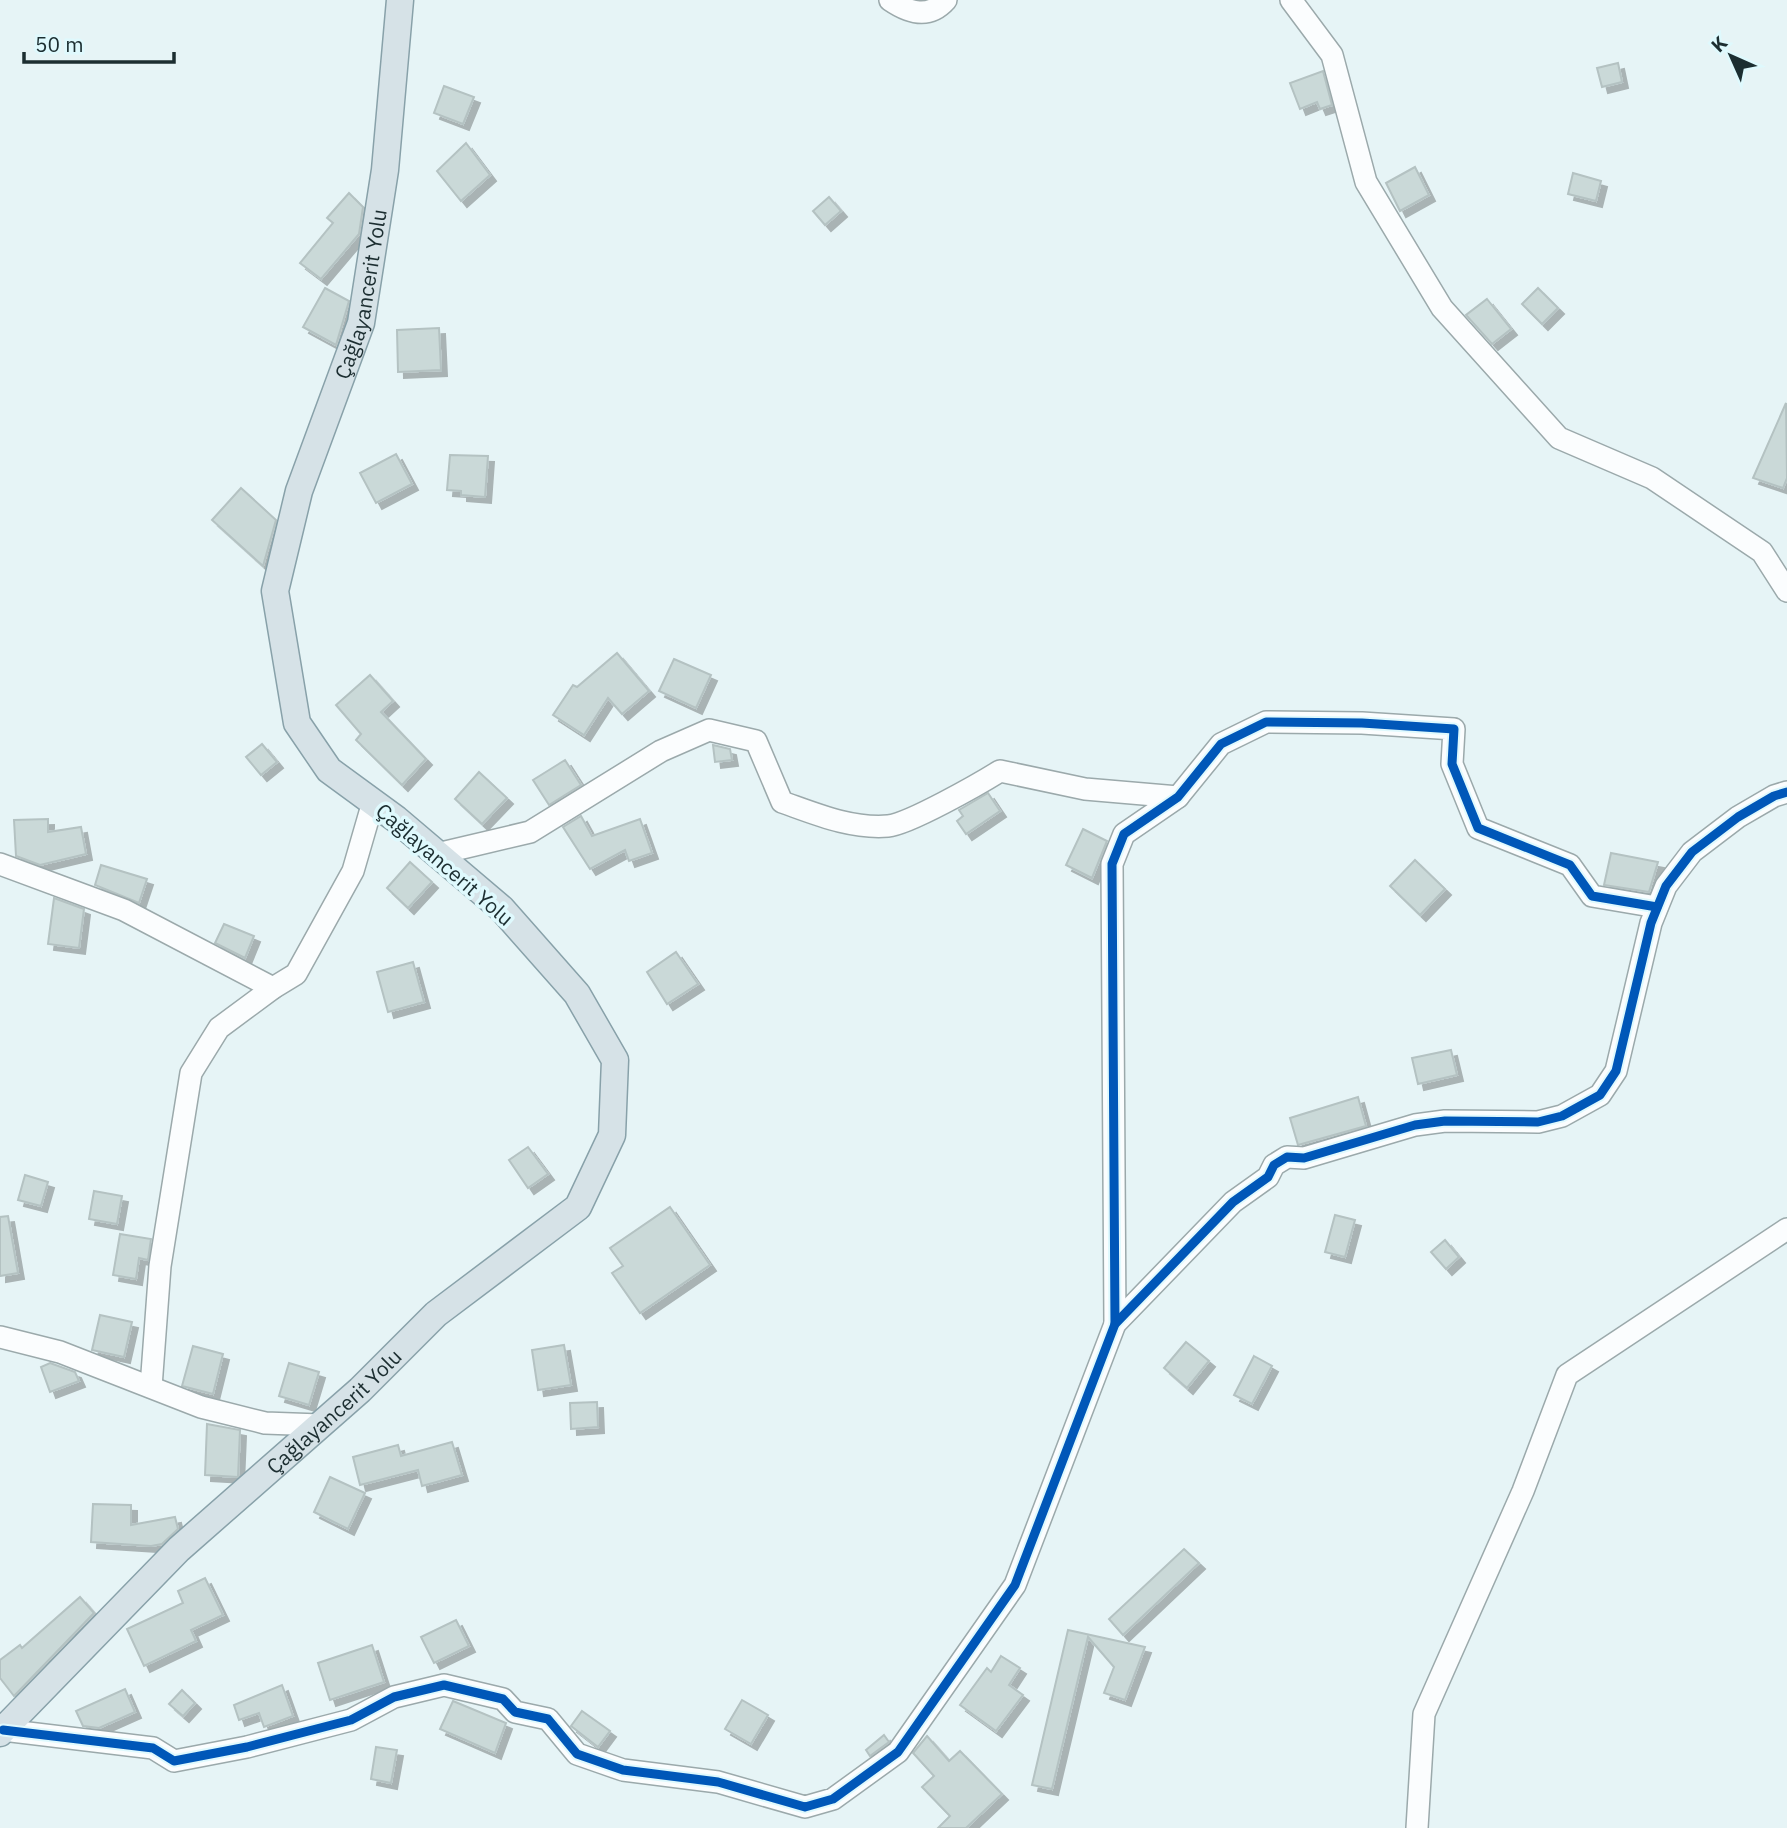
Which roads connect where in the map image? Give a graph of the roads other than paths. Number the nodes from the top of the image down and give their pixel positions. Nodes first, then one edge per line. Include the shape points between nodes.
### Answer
1 (400, 0) edge
2 (890, 0) edge
3 (946, 0) edge
4 (1290, 0) edge
5 (1787, 591) edge
6 (1787, 792) edge
7 (1178, 797) junction
8 (373, 802) junction
9 (437, 854) junction
10 (0, 864) edge
11 (1657, 908) junction
12 (273, 988) junction
13 (1787, 1229) edge
14 (1115, 1324) junction
15 (0, 1337) edge
16 (151, 1387) junction
17 (320, 1425) junction
18 (1, 1732) edge
19 (1417, 1828) edge

1 - 8 main road, Çağlayancerit Yolu via 385,170 361,323 299,491 275,591 297,723 328,770
2 - 3 street via 920,12
4 - 5 street via 1332,55 1366,182 1442,308 1559,438 1663,485 1762,552
6 - 11 street via 1738,817 1692,852 1666,886
7 - 9 street via 1086,789 1000,771 890,826 839,822 782,802 756,741 709,730 661,751 530,832
7 - 11 street via 1221,744 1266,722 1454,729 1452,764 1478,828 1570,865 1592,896
7 - 14 street via 1124,834 1112,864
8 - 9 main road, Çağlayancerit Yolu
8 - 12 street via 353,871 296,974
9 - 17 main road, Çağlayancerit Yolu via 502,909 577,994 615,1060 612,1135 578,1206 436,1314
10 - 12 street via 124,910
11 - 14 street via 1616,1071 1600,1095 1562,1116 1538,1122 1424,1124 1304,1158 1287,1157 1233,1202
12 - 16 street via 219,1028 191,1073 160,1266
13 - 19 street via 1567,1374 1523,1492 1424,1714
14 - 18 street via 1016,1585 898,1752 833,1799 805,1807 718,1782 623,1770 577,1754 548,1719 515,1712 503,1699 444,1685 394,1697 351,1720 174,1761 153,1748
15 - 16 street via 60,1352
16 - 17 street via 201,1407 265,1423
17 - 18 main road, Çağlayancerit Yolu via 179,1549

